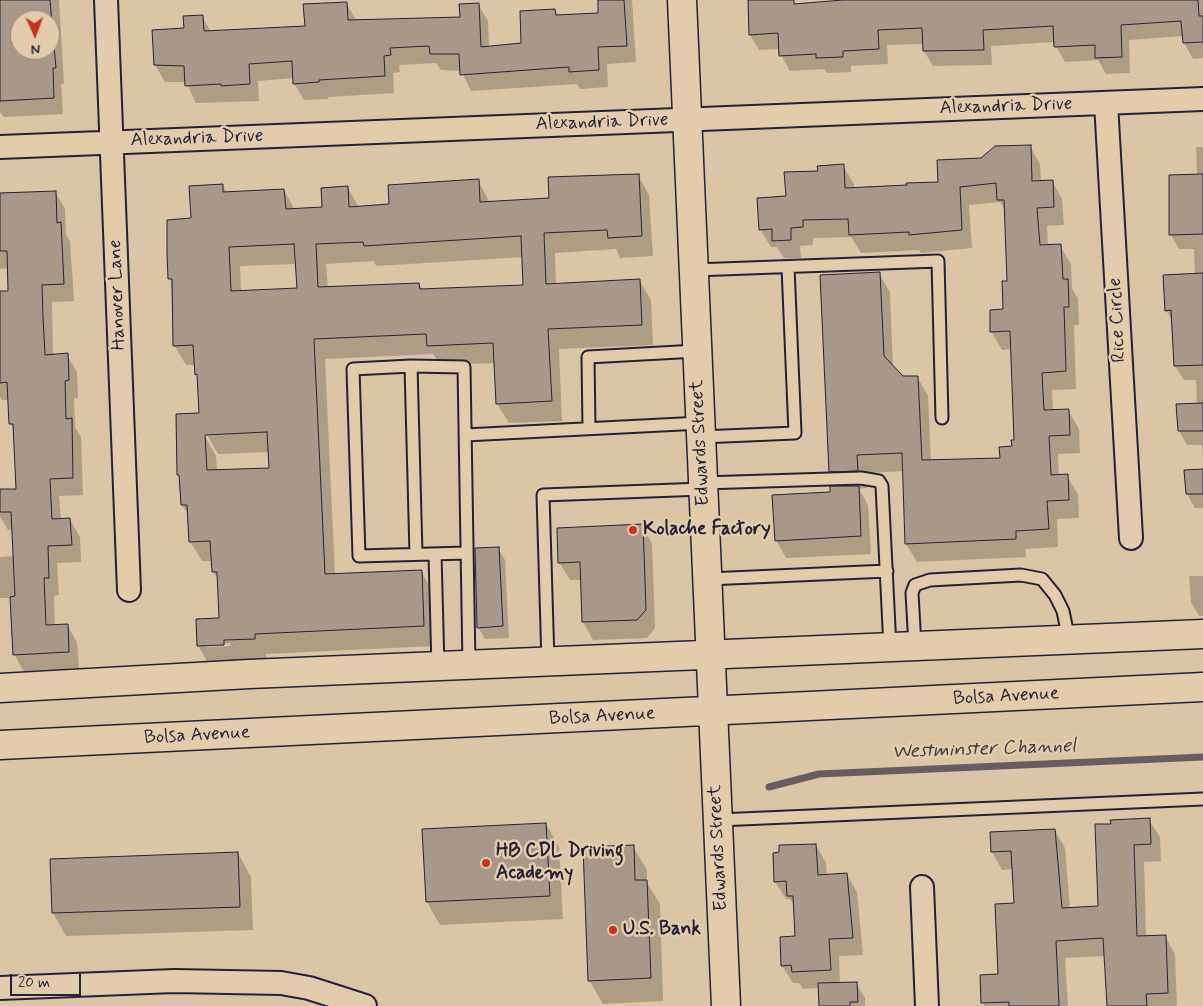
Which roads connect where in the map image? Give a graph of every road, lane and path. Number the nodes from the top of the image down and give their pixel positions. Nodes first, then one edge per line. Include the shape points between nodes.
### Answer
1 (106, 0) edge
2 (682, 0) edge
3 (1203, 99) edge
4 (1106, 103) junction
5 (688, 120) junction
6 (113, 142) junction
7 (0, 147) edge
8 (788, 266) junction
9 (694, 270) junction
10 (697, 351) junction
11 (411, 366) junction
12 (942, 418) dead end
13 (590, 428) junction
14 (701, 430) junction
15 (465, 435) junction
16 (703, 486) junction
17 (1131, 538) dead end
18 (467, 553) junction
19 (416, 554) junction
20 (435, 554) junction
21 (887, 571) junction
22 (708, 579) junction
23 (129, 590) dead end
24 (1203, 634) edge
25 (1069, 640) junction
26 (902, 647) junction
27 (711, 656) junction
28 (548, 662) junction
29 (469, 666) junction
30 (438, 667) junction
31 (1203, 687) edge
32 (0, 688) edge
33 (713, 711) junction
34 (0, 744) edge
35 (1203, 799) edge
36 (718, 820) junction
37 (922, 887) dead end
38 (0, 988) edge
39 (365, 1006) edge
40 (726, 1006) edge
41 (927, 1006) edge

1 - 6 street, Hanover Lane
2 - 5 main road, Edwards Street
3 - 4 street, Alexandria Drive
4 - 5 street, Alexandria Drive
4 - 17 street, Rice Circle
5 - 6 street, Alexandria Drive
5 - 9 main road, Edwards Street
6 - 7 street, Alexandria Drive
6 - 23 street, Hanover Lane
8 - 9 lane
8 - 12 lane via 938,260
8 - 14 lane via 795,433
9 - 10 main road, Edwards Street
10 - 13 lane via 588,357
10 - 14 main road, Edwards Street
11 - 15 lane via 464,367
11 - 19 lane
11 - 19 lane via 353,369 353,379 359,556
13 - 14 lane
13 - 15 lane
14 - 16 main road, Edwards Street
15 - 18 lane
16 - 21 lane via 876,479 882,486
16 - 22 main road, Edwards Street
16 - 28 lane via 543,496
18 - 20 lane
18 - 29 lane
19 - 20 lane
20 - 30 lane
21 - 22 lane
21 - 26 lane
22 - 27 main road, Edwards Street
24 - 25 main road
25 - 26 main road
25 - 26 lane via 1056,595 1042,579 1021,575 930,580 915,585
26 - 27 main road
27 - 28 main road
27 - 33 main road, Edwards Street
28 - 29 main road
29 - 30 main road
30 - 32 main road
31 - 33 main road, Bolsa Avenue
33 - 34 main road, Bolsa Avenue
33 - 36 main road, Edwards Street
35 - 36 lane
36 - 40 main road, Edwards Street
37 - 41 street
38 - 39 street via 174,981 281,983 309,988

